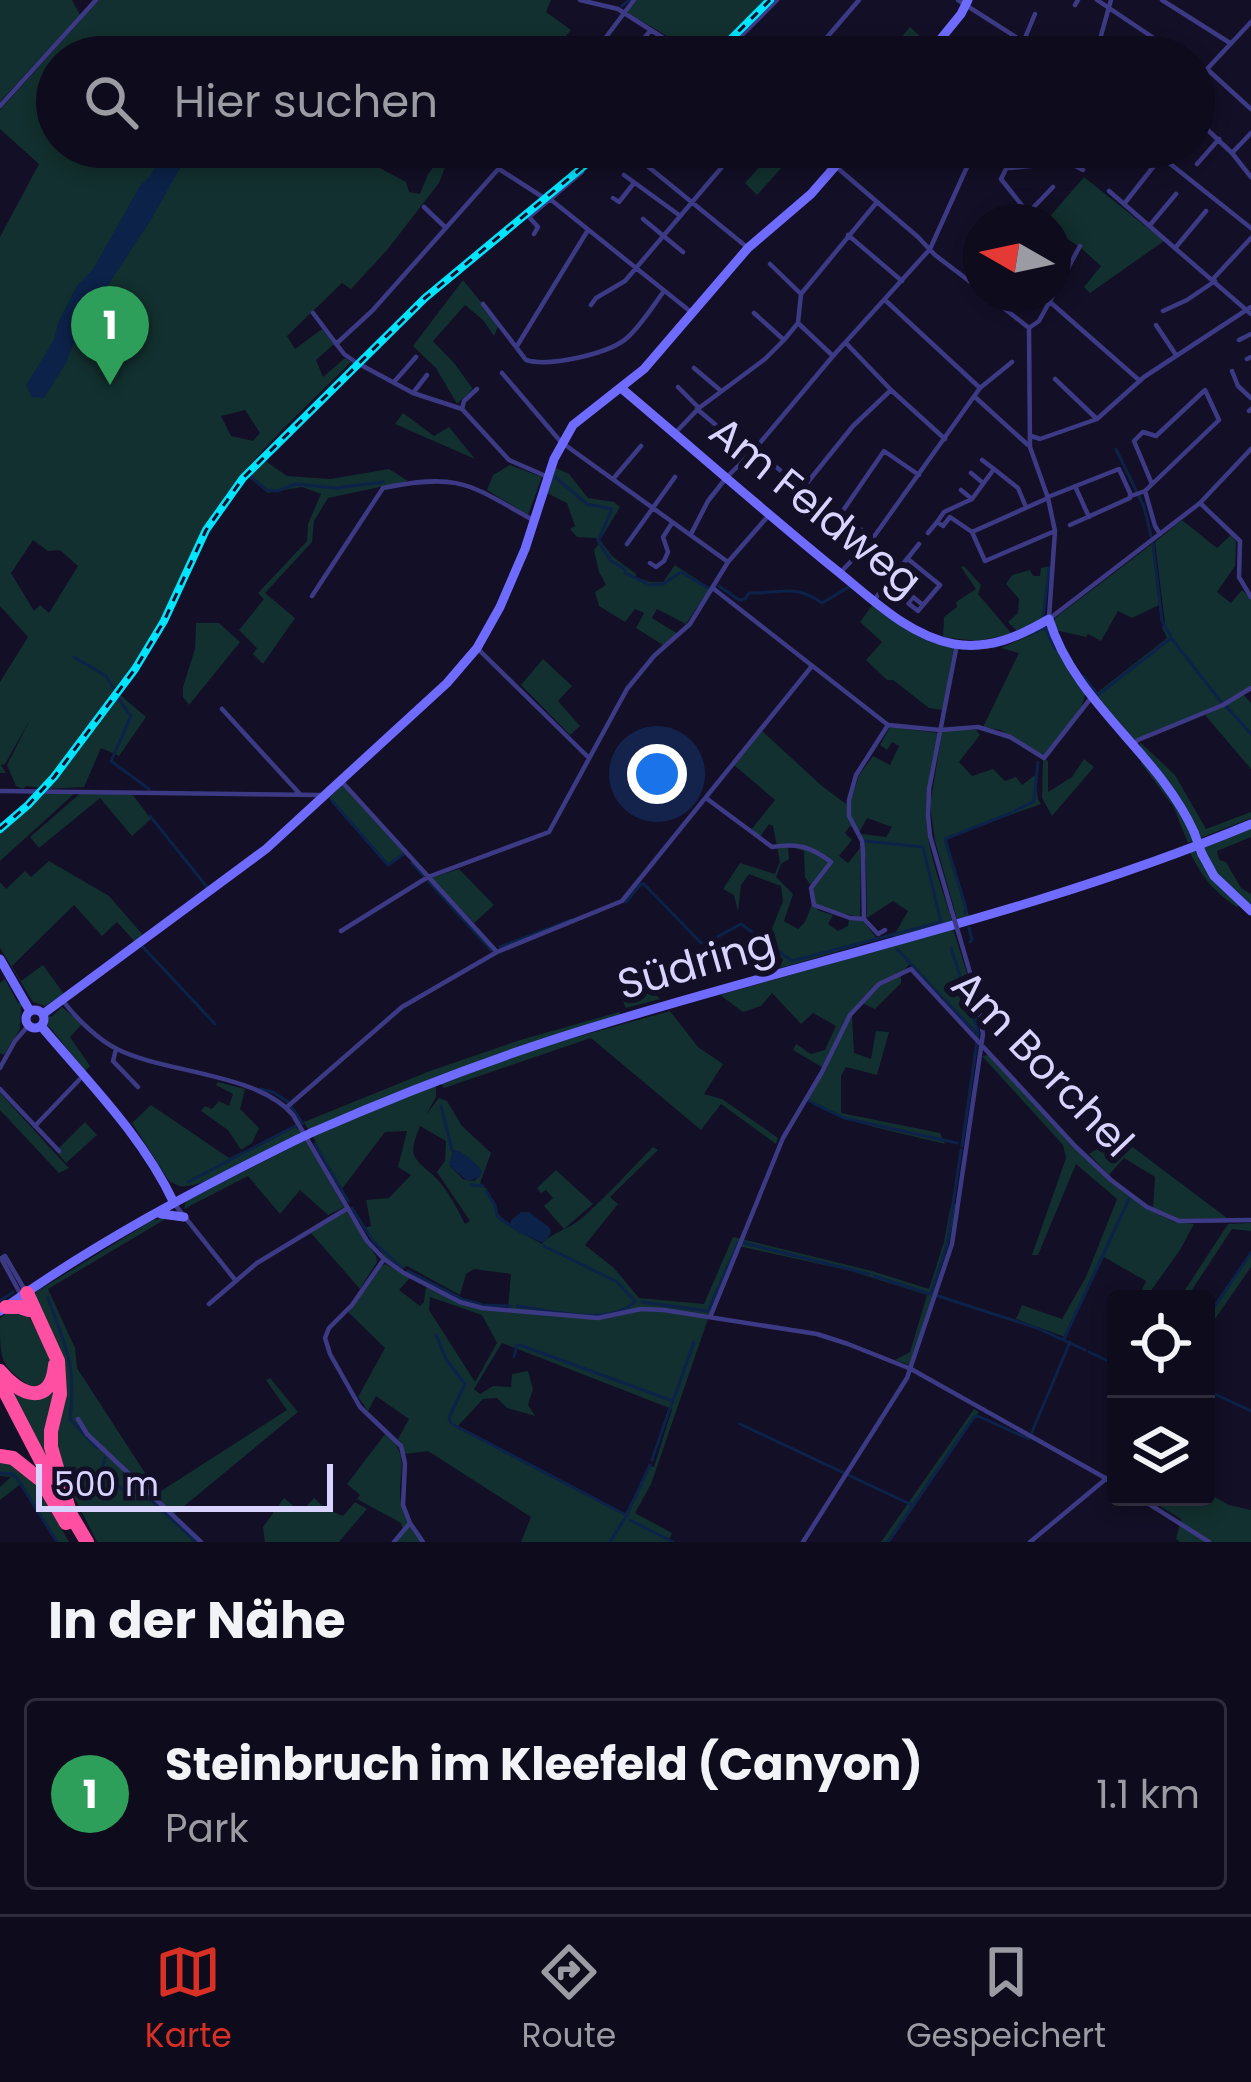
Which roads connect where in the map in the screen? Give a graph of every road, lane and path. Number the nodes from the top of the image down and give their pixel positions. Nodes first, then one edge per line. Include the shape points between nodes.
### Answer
1 (96, 0) edge
2 (580, 0) edge
3 (634, 0) edge
4 (777, 0) edge
5 (859, 0) edge
6 (1096, 0) edge
7 (1162, 0) edge
8 (964, 2) edge
9 (1109, 3) edge
10 (624, 13) junction
11 (1035, 14) dead end
12 (1251, 22) edge
13 (651, 30) junction
14 (63, 36) edge
15 (606, 36) edge
16 (646, 36) edge
17 (660, 36) edge
18 (740, 36) edge
19 (828, 36) edge
20 (941, 36) edge
21 (1016, 36) edge
22 (1026, 36) edge
23 (1100, 36) edge
24 (1154, 36) edge
25 (1230, 43) junction
26 (1215, 60) edge
27 (36, 66) edge
28 (1215, 79) edge
29 (0, 106) edge
30 (1251, 109) edge
31 (1251, 133) edge
32 (1215, 136) edge
33 (1219, 140) junction
34 (1215, 144) edge
35 (1232, 153) junction
36 (651, 168) edge
37 (720, 168) edge
38 (834, 168) edge
39 (838, 168) edge
40 (966, 168) edge
41 (1006, 168) edge
42 (1079, 168) edge
43 (1152, 168) edge
44 (1176, 168) edge
45 (499, 169) joint
46 (1083, 170) dead end
47 (582, 172) dead end
48 (624, 175) dead end
49 (1251, 177) edge
50 (634, 183) junction
51 (1052, 187) dead end
52 (1109, 191) dead end
53 (1176, 194) dead end
54 (541, 196) dead end
55 (613, 198) dead end
56 (550, 199) junction
57 (692, 200) junction
58 (877, 202) junction
59 (1021, 204) edge
60 (1036, 204) edge
61 (1124, 204) junction
62 (424, 207) dead end
63 (1206, 211) dead end
64 (679, 215) junction
65 (643, 219) dead end
66 (1150, 225) junction
67 (446, 228) junction
68 (1251, 228) edge
69 (588, 230) junction
70 (534, 234) dead end
71 (663, 235) junction
72 (848, 235) junction
73 (1251, 238) edge
74 (1080, 246) dead end
75 (1176, 247) junction
76 (748, 248) junction
77 (930, 249) junction
78 (683, 252) dead end
79 (1071, 262) edge
80 (770, 264) dead end
81 (635, 268) junction
82 (963, 275) edge
83 (1214, 280) junction
84 (902, 281) junction
85 (664, 291) junction
86 (801, 294) junction
87 (885, 300) junction
88 (483, 304) dead end
89 (591, 305) dead end
90 (1250, 310) edge
91 (1163, 311) dead end
92 (692, 312) junction
93 (1009, 312) edge
94 (1044, 312) edge
95 (1062, 312) edge
96 (313, 313) dead end
97 (754, 313) dead end
98 (798, 323) junction
99 (1156, 325) dead end
100 (1029, 328) junction
101 (1251, 334) edge
102 (784, 340) junction
103 (1239, 340) dead end
104 (845, 342) junction
105 (336, 344) junction
106 (517, 346) junction
107 (1176, 355) junction
108 (833, 356) junction
109 (416, 357) dead end
110 (1012, 362) dead end
111 (694, 368) dead end
112 (1232, 371) dead end
113 (502, 373) dead end
114 (428, 375) dead end
115 (1055, 379) dead end
116 (1140, 381) junction
117 (394, 382) junction
118 (678, 387) dead end
119 (621, 388) junction
120 (980, 388) junction
121 (477, 389) dead end
122 (720, 390) junction
123 (892, 390) junction
124 (413, 392) junction
125 (975, 397) junction
126 (1251, 398) edge
127 (698, 408) junction
128 (462, 409) junction
129 (1097, 419) junction
130 (717, 425) dead end
131 (675, 434) junction
132 (1030, 436) junction
133 (945, 439) junction
134 (561, 442) junction
135 (641, 446) dead end
136 (1030, 447) junction
137 (1251, 449) edge
138 (754, 450) junction
139 (982, 460) dead end
140 (994, 469) junction
141 (971, 473) dead end
142 (919, 475) junction
143 (548, 477) junction
144 (675, 477) dead end
145 (726, 478) junction
146 (613, 479) junction
147 (983, 483) junction
148 (1152, 484) junction
149 (1075, 486) junction
150 (803, 488) junction
151 (961, 490) dead end
152 (1138, 494) junction
153 (1048, 498) junction
154 (972, 499) junction
155 (1200, 503) junction
156 (1026, 507) junction
157 (652, 509) junction
158 (769, 514) junction
159 (840, 514) junction
160 (947, 514) junction
161 (1089, 517) junction
162 (535, 521) junction
163 (672, 523) junction
164 (1070, 524) dead end
165 (1055, 531) junction
166 (973, 532) junction
167 (928, 533) dead end
168 (692, 534) junction
169 (1160, 534) junction
170 (874, 538) junction
171 (627, 544) dead end
172 (919, 544) dead end
173 (908, 560) junction
174 (728, 562) junction
175 (650, 563) dead end
176 (840, 572) junction
177 (714, 589) junction
178 (312, 596) dead end
179 (1251, 597) edge
180 (874, 600) junction
181 (923, 605) dead end
182 (1049, 619) junction
183 (957, 644) junction
184 (477, 648) junction
185 (812, 666) junction
186 (1251, 688) edge
187 (1092, 697) junction
188 (222, 709) dead end
189 (888, 724) junction
190 (940, 730) junction
191 (1133, 745) junction
192 (588, 757) junction
193 (342, 782) junction
194 (0, 791) edge
195 (300, 794) junction
196 (325, 797) junction
197 (706, 798) junction
198 (1251, 824) edge
199 (428, 878) junction
200 (1251, 911) edge
201 (864, 919) junction
202 (885, 930) dead end
203 (341, 932) dead end
204 (497, 952) junction
205 (0, 959) edge
206 (4, 978) edge
207 (63, 1001) junction
208 (30, 1011) junction
209 (42, 1020) junction
210 (28, 1026) junction
211 (982, 1045) junction
212 (116, 1049) junction
213 (0, 1068) edge
214 (79, 1081) dead end
215 (138, 1087) dead end
216 (0, 1089) edge
217 (287, 1107) junction
218 (35, 1126) junction
219 (59, 1151) dead end
220 (165, 1185) junction
221 (200, 1189) junction
222 (174, 1203) junction
223 (348, 1208) junction
224 (155, 1214) junction
225 (184, 1217) junction
226 (1251, 1220) edge
227 (2, 1258) edge
228 (384, 1259) junction
229 (236, 1281) junction
230 (27, 1293) junction
231 (209, 1304) dead end
232 (3, 1309) edge
233 (710, 1317) junction
234 (910, 1370) junction
235 (0, 1371) edge
236 (0, 1382) edge
237 (0, 1401) edge
238 (78, 1419) dead end
239 (0, 1456) edge
240 (1106, 1478) joint
241 (42, 1481) junction
242 (1152, 1506) edge
243 (71, 1516) junction
244 (410, 1523) junction
245 (77, 1542) edge
246 (87, 1542) edge
247 (201, 1542) edge
248 (394, 1542) edge
249 (423, 1542) edge
250 (803, 1542) edge
251 (1030, 1542) edge
252 (1209, 1542) edge

1 - 14 street
2 - 10 street
3 - 10 street
4 - 18 street
5 - 19 street
6 - 9 street
7 - 25 street
8 - 20 street
8 - 21 street
9 - 23 street
9 - 24 street
10 - 13 street
10 - 15 street
11 - 22 street
12 - 25 street
13 - 16 street
13 - 17 street
25 - 26 street
27 - 29 street
28 - 30 street
31 - 35 street
32 - 33 street
33 - 34 street
33 - 35 street
35 - 49 street
36 - 57 street
37 - 57 street
38 - 76 street
39 - 58 street
40 - 77 street
41 - 59 street via 1001,179
42 - 46 street
43 - 61 street
44 - 68 street
45 - 54 street
45 - 67 street
47 - 56 street
48 - 50 street
50 - 55 street via 620,202
50 - 64 street
51 - 60 street
52 - 61 street
53 - 66 street
56 - 69 street
56 - 70 street via 529,217 538,226
57 - 64 street
57 - 76 street
58 - 72 street
58 - 77 street
61 - 66 street
62 - 67 street
63 - 75 street
64 - 71 street
65 - 71 street
66 - 75 street
67 - 105 street
69 - 81 street
69 - 106 street
71 - 78 street
71 - 81 street
72 - 84 street
72 - 86 street
73 - 83 street
74 - 79 street
75 - 83 street
76 - 92 street
77 - 82 street
77 - 84 street
80 - 86 street
81 - 85 street
81 - 89 street
83 - 90 street
83 - 91 street
84 - 87 street
85 - 92 street
85 - 106 street via 613,346 531,363
86 - 98 street
87 - 104 street
87 - 120 street
88 - 106 street
90 - 107 street
92 - 119 street
93 - 100 street
94 - 100 street
95 - 116 street
96 - 105 street
97 - 102 street
98 - 102 street
98 - 108 street
99 - 107 street
100 - 132 street
101 - 103 street
102 - 122 street
104 - 108 street
104 - 123 street
105 - 117 street
107 - 116 street
108 - 138 street
109 - 117 street
110 - 120 street
111 - 122 street
112 - 126 street
113 - 134 street
114 - 124 street
115 - 129 street
116 - 129 street
117 - 124 street
118 - 127 street
119 - 131 street, Am Feldweg
119 - 134 street via 584,413
120 - 125 street
121 - 128 street
122 - 127 street
123 - 133 street
123 - 150 street
124 - 128 street
125 - 133 street
125 - 136 street
127 - 130 street
127 - 131 street
128 - 143 street via 509,460
129 - 132 street
131 - 145 street, Am Feldweg
132 - 136 street
133 - 142 street
134 - 143 street
134 - 146 street
135 - 146 street
136 - 153 street
137 - 155 street
138 - 145 street
138 - 150 street
139 - 140 street
140 - 147 street
140 - 156 street via 1018,488
141 - 147 street
142 - 159 street via 884,452
142 - 170 street
143 - 162 street
144 - 157 street
145 - 158 street, Am Feldweg
145 - 168 street
146 - 157 street
147 - 154 street
148 - 148 street via 1134,441 1143,432 1156,436 1205,390 1219,420
148 - 152 street
149 - 152 street via 1118,468
149 - 153 street
149 - 161 street
150 - 159 street
151 - 154 street
152 - 161 street
152 - 169 street
153 - 156 street
153 - 165 street
154 - 160 street
155 - 169 street
155 - 179 street via 1240,541 1240,577
156 - 166 street
157 - 163 street
157 - 171 street
158 - 174 street
158 - 176 street, Am Feldweg
159 - 170 street
160 - 166 street
160 - 167 street
161 - 164 street
162 - 178 street via 471,485 383,488
162 - 184 street
163 - 168 street
163 - 175 street via 664,561
165 - 166 street via 985,561
165 - 182 street
168 - 174 street
169 - 182 street
170 - 176 street
172 - 173 street
173 - 180 street
173 - 181 street via 940,585
174 - 177 street
176 - 180 street, Am Feldweg
177 - 185 street
177 - 192 street via 627,689
180 - 183 street, Am Feldweg via 908,625
182 - 183 street, Am Feldweg via 1016,638
182 - 187 street
183 - 190 street
184 - 192 street
184 - 193 street
185 - 189 street
185 - 197 street
186 - 191 street
187 - 190 street via 1044,758 997,731
187 - 191 street
188 - 195 street
189 - 190 street
189 - 201 street via 849,800 862,841
190 - 211 street, bridge via 928,789 930,836 981,1015
191 - 200 street, bridge via 1172,791 1214,876
192 - 199 street via 549,832
193 - 196 street
193 - 199 street
194 - 195 street
195 - 196 street
196 - 207 street
197 - 201 street via 764,843 821,854 831,862 811,888 814,905
197 - 204 street via 622,901
198 - 221 street, Südring, bridge via 1004,910 617,1019 447,1077
199 - 203 street
199 - 204 street
201 - 202 street via 878,934
204 - 217 street via 402,1007
205 - 206 street
206 - 208 street
207 - 209 street
207 - 212 street
208 - 209 street
208 - 210 street
209 - 210 street
209 - 220 street
210 - 213 street
211 - 226 street, Am Borchel via 1076,1147 1148,1207 1179,1221
211 - 233 street, Am Borchel via 911,969 874,988 854,1009 783,1138
211 - 234 street via 952,1244
212 - 215 street via 113,1061
212 - 217 street
214 - 218 street
216 - 218 street
217 - 223 street
218 - 219 street
220 - 221 street
220 - 222 street
221 - 222 street, Südring
222 - 224 street, Südring
222 - 225 street
223 - 228 street
223 - 229 street
224 - 225 street
224 - 230 street, Südring
225 - 229 street
227 - 230 street
227 - 230 street
228 - 233 street via 482,1308
228 - 244 street via 325,1338 360,1407 401,1446
229 - 231 street
230 - 232 highway via 20,1307
230 - 235 highway via 54,1376 28,1393
230 - 243 highway via 58,1361 51,1447
233 - 234 street via 827,1337
234 - 240 street
234 - 250 street
236 - 243 highway
237 - 241 highway
238 - 247 street
239 - 241 highway
240 - 251 street
241 - 245 highway
242 - 252 street
243 - 246 highway
244 - 248 street
244 - 249 street

